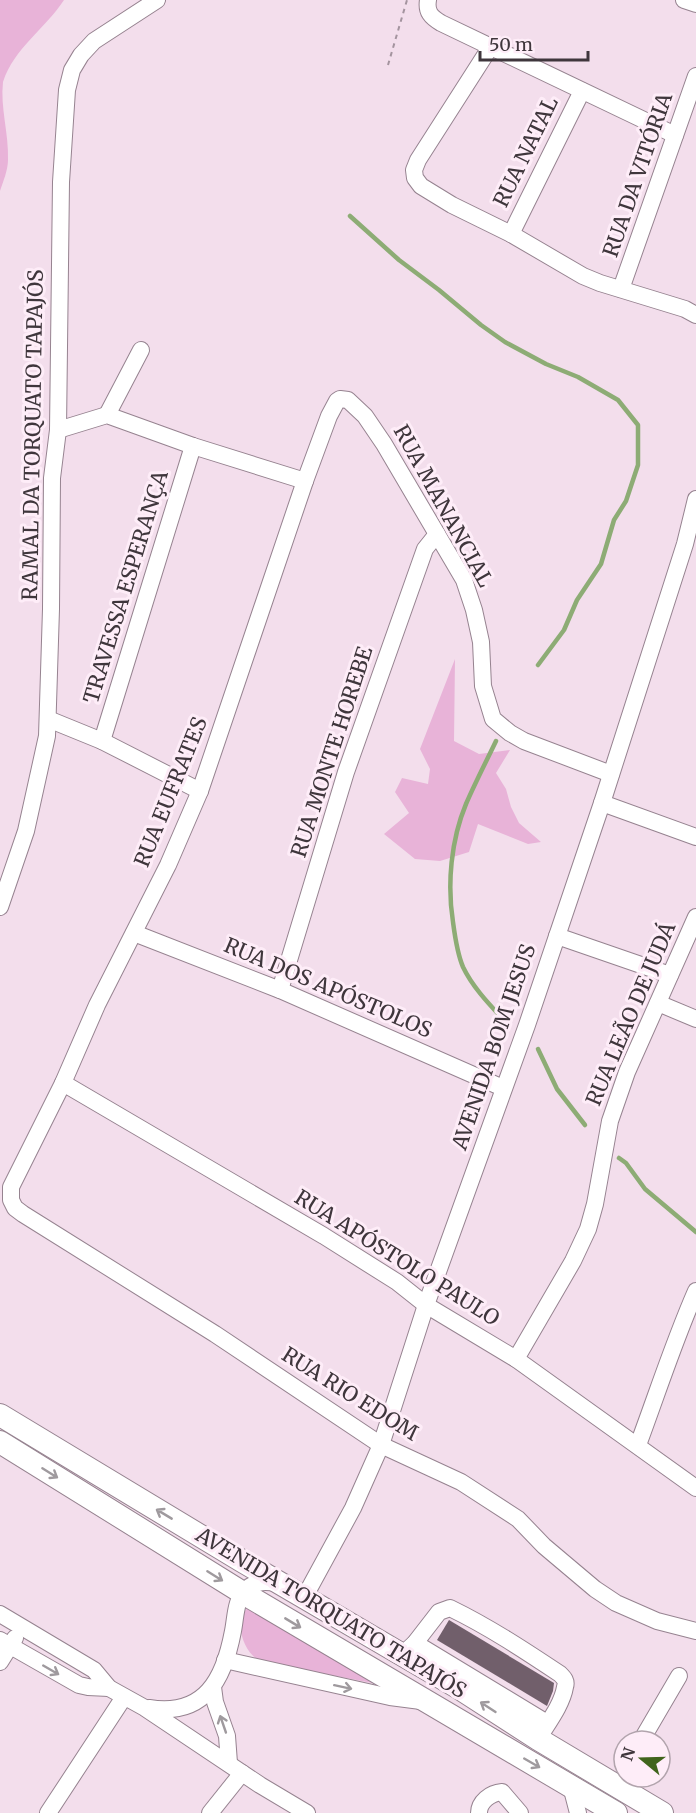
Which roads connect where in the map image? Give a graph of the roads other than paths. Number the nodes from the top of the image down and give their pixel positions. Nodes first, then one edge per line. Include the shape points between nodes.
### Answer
1 (157, 0) edge
2 (428, 0) edge
3 (684, 0) edge
4 (696, 4) edge
5 (491, 46) junction
6 (696, 76) edge
7 (582, 91) junction
8 (675, 135) junction
9 (511, 234) junction
10 (621, 289) junction
11 (696, 315) edge
12 (141, 350) dead end
13 (106, 415) junction
14 (329, 416) joint
15 (58, 430) junction
16 (193, 446) junction
17 (305, 481) junction
18 (696, 499) edge
19 (437, 534) junction
20 (48, 719) junction
21 (102, 741) junction
22 (611, 774) junction
23 (200, 791) junction
24 (602, 803) junction
25 (696, 837) edge
26 (3, 887) edge
27 (0, 907) edge
28 (696, 917) edge
29 (134, 933) junction
30 (557, 936) junction
31 (670, 975) junction
32 (280, 990) junction
33 (658, 1003) junction
34 (696, 1019) edge
35 (63, 1083) junction
36 (503, 1088) junction
37 (19, 1169) joint
38 (696, 1291) edge
39 (426, 1305) junction
40 (516, 1359) junction
41 (0, 1415) edge
42 (0, 1442) edge
43 (381, 1445) junction
44 (638, 1445) junction
45 (696, 1488) edge
46 (281, 1584) junction
47 (243, 1593) junction
48 (304, 1598) junction
49 (0, 1614) edge
50 (22, 1628) junction
51 (696, 1631) edge
52 (5, 1643) edge
53 (408, 1649) junction
54 (225, 1660) junction
55 (0, 1662) edge
56 (679, 1676) dead end
57 (213, 1687) junction
58 (109, 1689) junction
59 (124, 1697) junction
60 (428, 1702) junction
61 (145, 1708) junction
62 (648, 1729) edge
63 (542, 1731) junction
64 (236, 1768) junction
65 (612, 1775) edge
66 (570, 1786) junction
67 (631, 1789) edge
68 (48, 1813) edge
69 (210, 1813) edge
70 (307, 1813) edge
71 (478, 1813) edge
72 (519, 1813) edge
73 (578, 1813) edge
74 (616, 1813) edge
75 (662, 1813) edge

1 - 15 street, RAMAL DA TORQUATO TAPAJÓS via 94,41 72,70 67,90 61,182
2 - 5 street via 427,11 432,17
3 - 4 street
5 - 7 street
5 - 9 street via 414,170 421,186
6 - 8 street, RUA DA VITÓRIA
7 - 8 street
7 - 9 street, RUA NATAL
8 - 10 street, RUA DA VITÓRIA
9 - 10 street via 583,276
10 - 11 street
12 - 13 street
13 - 15 street
13 - 16 street
14 - 17 street, RUA EUFRATES
14 - 19 street, RUA MANANCIAL via 340,399 354,404 384,444
15 - 20 street, RAMAL DA TORQUATO TAPAJÓS via 52,478
16 - 17 street
16 - 21 street, TRAVESSA ESPERANÇA
17 - 23 street, RUA EUFRATES
18 - 22 street, AVENIDA BOM JESUS
19 - 22 street, RUA MANANCIAL via 464,580 474,610 481,642 483,686 493,719 524,741
19 - 32 street, RUA MONTE HOREBE via 425,549 346,772
20 - 21 street
20 - 26 street, RAMAL DA TORQUATO TAPAJÓS via 26,831
21 - 23 street
22 - 24 street, AVENIDA BOM JESUS
23 - 29 street, RUA EUFRATES
24 - 25 street
24 - 30 street, AVENIDA BOM JESUS
26 - 27 street, RAMAL DA TORQUATO TAPAJÓS
28 - 31 street, RUA LEÃO DE JUDÁ
29 - 32 street, RUA DOS APÓSTOLOS
29 - 35 street, RUA EUFRATES
30 - 31 street
30 - 36 street, AVENIDA BOM JESUS
31 - 33 street, RUA LEÃO DE JUDÁ
32 - 36 street, RUA DOS APÓSTOLOS
33 - 34 street
33 - 40 street, RUA LEÃO DE JUDÁ via 610,1121 588,1229
35 - 37 street, RUA EUFRATES
35 - 39 street, RUA APÓSTOLO PAULO via 324,1236
36 - 39 street, AVENIDA BOM JESUS
37 - 43 street, RUA RIO EDOM via 11,1187 15,1208
38 - 44 street
39 - 40 street, RUA APÓSTOLO PAULO
39 - 43 street, AVENIDA BOM JESUS
40 - 44 street, RUA APÓSTOLO PAULO
46 -> 41 highway, AVENIDA TORQUATO TAPAJÓS
42 -> 47 highway, AVENIDA TORQUATO TAPAJÓS
43 - 48 street, AVENIDA BOM JESUS via 353,1508
43 - 51 street, RUA RIO EDOM via 461,1482 518,1519 544,1546 616,1604
44 - 45 street, RUA APÓSTOLO PAULO
46 - 47 street via 256,1583
46 - 48 highway, AVENIDA TORQUATO TAPAJÓS
47 - 54 street
47 -> 60 highway, AVENIDA TORQUATO TAPAJÓS
48 - 53 highway, AVENIDA TORQUATO TAPAJÓS
49 - 50 street
50 - 52 street
50 - 58 street via 94,1670
52 - 55 street
52 -> 58 street via 79,1685
53 - 63 highway, AVENIDA TORQUATO TAPAJÓS via 459,1688
53 - 63 street via 439,1612 450,1608 493,1630 565,1679 558,1704
54 - 57 street
54 -> 60 street
56 - 62 street
57 - 61 street via 184,1708
64 -> 57 street
58 - 59 street
59 - 61 street
59 - 68 street
60 -> 66 highway, AVENIDA TORQUATO TAPAJÓS
61 - 64 street
63 - 65 highway, AVENIDA TORQUATO TAPAJÓS
64 - 69 street
64 - 70 street
66 - 73 street
66 - 74 highway, AVENIDA TORQUATO TAPAJÓS
67 - 75 highway, AVENIDA TORQUATO TAPAJÓS
71 - 72 street via 486,1798 501,1792

